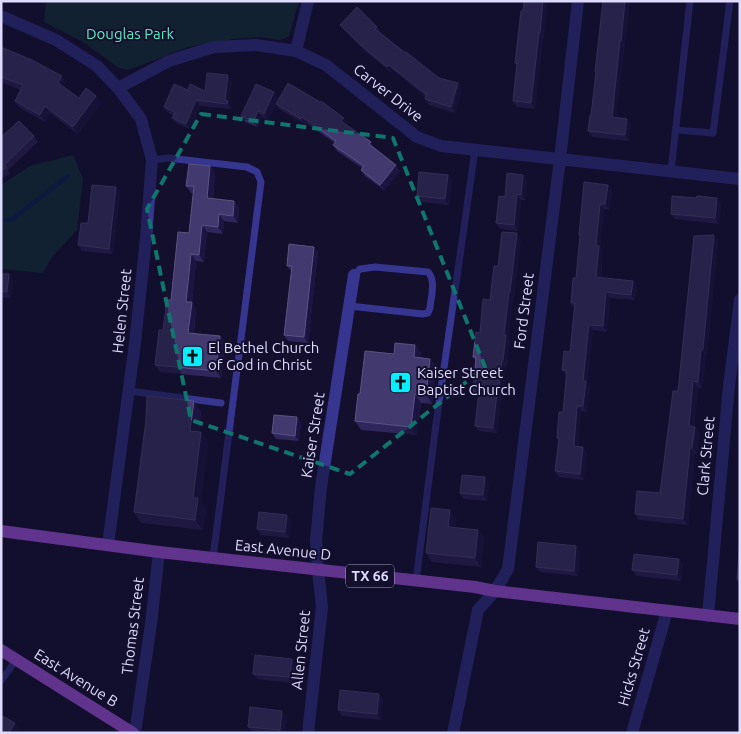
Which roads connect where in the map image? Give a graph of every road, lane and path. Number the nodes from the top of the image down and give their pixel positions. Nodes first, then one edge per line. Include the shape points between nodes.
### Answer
1 (308, 1) edge
2 (578, 1) edge
3 (690, 1) edge
4 (730, 1) edge
5 (1, 16) edge
6 (296, 51) junction
7 (118, 88) junction
8 (676, 130) junction
9 (475, 150) junction
10 (560, 159) junction
11 (152, 160) junction
12 (672, 171) junction
13 (740, 179) edge
14 (354, 276) joint
15 (740, 300) edge
16 (349, 306) junction
17 (735, 387) edge
18 (129, 391) junction
19 (221, 403) dead end
20 (1, 531) edge
21 (108, 545) junction
22 (158, 552) junction
23 (213, 558) junction
24 (318, 570) junction
25 (416, 581) junction
26 (495, 591) junction
27 (667, 611) junction
28 (708, 616) junction
29 (740, 619) edge
30 (1, 650) edge
31 (16, 660) junction
32 (1, 681) edge
33 (134, 733) edge
34 (308, 733) edge
35 (453, 733) edge
36 (632, 733) edge

1 - 6 street
2 - 10 street, Ford Street
3 - 8 lane
4 - 8 lane via 713,133
5 - 7 street, Helen Street via 56,40 97,66
6 - 7 street, Carver Drive via 256,45 214,47 169,61
6 - 9 street, Carver Drive via 326,65 417,137 441,146
7 - 11 street, Helen Street via 141,119
8 - 12 lane
9 - 10 street, Carver Drive
9 - 25 lane
10 - 12 street, Carver Drive
10 - 26 street, Ford Street via 508,569
11 - 18 street, Helen Street
11 - 23 lane via 168,158 247,167 257,172 261,182
12 - 13 street, Carver Drive
14 - 16 street, Kaiser Street
14 - 16 lane via 360,269 375,266 428,272 433,281 430,308 423,314
15 - 17 street, Clark Street
16 - 24 street, Kaiser Street via 321,487 316,540
17 - 28 street, Clark Street
18 - 19 lane
18 - 21 street, Helen Street
20 - 21 main road, East Avenue D / TX 66
21 - 22 main road, East Avenue D / TX 66
22 - 23 main road, East Avenue D / TX 66
22 - 33 street, Thomas Street via 151,624
23 - 24 main road, East Avenue D / TX 66
24 - 25 main road, East Avenue D / TX 66
24 - 34 street, Allen Street via 322,607
25 - 26 main road, East Avenue D / TX 66
26 - 27 main road, East Avenue D / TX 66
26 - 35 street, Ford Street via 478,610
27 - 28 main road, East Avenue D / TX 66
27 - 36 street, Hicks Street
28 - 29 main road, East Avenue D / TX 66
30 - 31 main road, East Avenue B
31 - 32 lane
31 - 33 main road, East Avenue B

